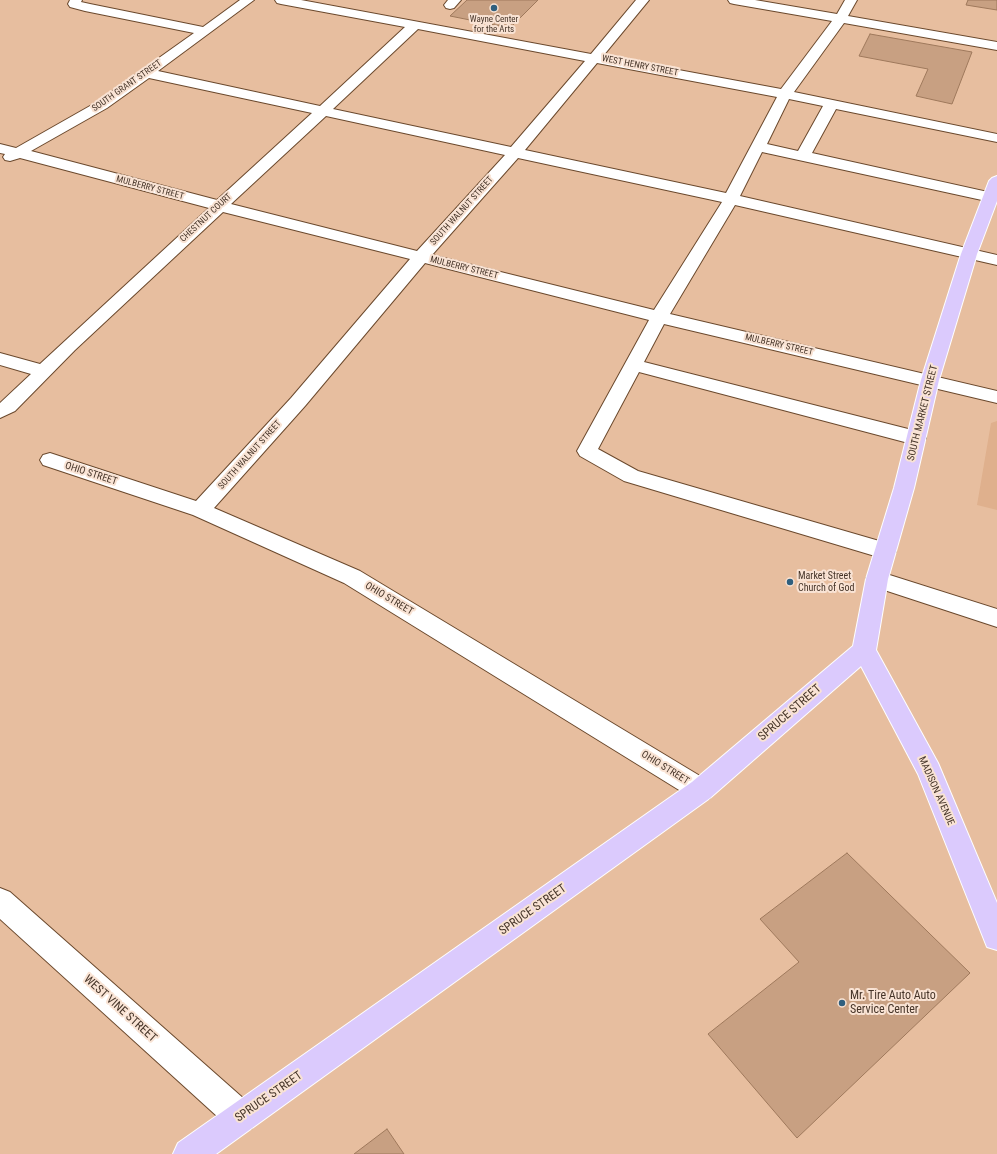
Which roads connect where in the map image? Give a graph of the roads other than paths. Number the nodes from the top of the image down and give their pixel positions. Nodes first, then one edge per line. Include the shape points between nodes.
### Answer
1 (76, 0) edge
2 (248, 0) edge
3 (282, 0) edge
4 (643, 0) edge
5 (734, 0) edge
6 (851, 0) edge
7 (841, 18) junction
8 (414, 26) junction
9 (205, 31) junction
10 (997, 46) edge
11 (595, 58) junction
12 (147, 73) junction
13 (785, 94) junction
14 (831, 104) junction
15 (322, 111) junction
16 (997, 138) edge
17 (758, 147) junction
18 (0, 148) edge
19 (17, 152) junction
20 (515, 152) junction
21 (803, 156) junction
22 (0, 162) edge
23 (994, 189) edge
24 (731, 199) junction
25 (220, 206) junction
26 (968, 254) junction
27 (421, 257) junction
28 (997, 260) edge
29 (658, 316) junction
30 (0, 359) edge
31 (634, 365) junction
32 (43, 371) junction
33 (930, 380) junction
34 (997, 397) edge
35 (0, 412) edge
36 (916, 438) junction
37 (50, 460) dead end
38 (200, 510) junction
39 (885, 551) junction
40 (877, 579) junction
41 (997, 618) edge
42 (864, 650) junction
43 (701, 790) junction
44 (3, 908) edge
45 (997, 937) edge
46 (241, 1117) junction
47 (189, 1154) edge

1 - 9 street via 74,4 88,8
2 - 9 street, SOUTH GRANT STREET
3 - 8 street, WEST HENRY STREET
4 - 11 street, SOUTH WALNUT STREET
5 - 7 street
6 - 7 street
7 - 10 street
7 - 13 street
8 - 11 street, WEST HENRY STREET
8 - 15 street, CHESTNUT COURT
9 - 12 street, SOUTH GRANT STREET
11 - 13 street, WEST HENRY STREET
11 - 20 street, SOUTH WALNUT STREET
12 - 15 street
12 - 19 street, SOUTH GRANT STREET via 102,105
13 - 14 street, WEST HENRY STREET
13 - 17 street
14 - 16 street, WEST HENRY STREET
14 - 21 street
15 - 20 street
15 - 25 street, CHESTNUT COURT
17 - 21 street
17 - 24 street
18 - 19 street, MULBERRY STREET
19 - 22 street, SOUTH GRANT STREET
19 - 25 street, MULBERRY STREET
20 - 24 street
20 - 27 street, SOUTH WALNUT STREET
21 - 23 street
23 - 26 main road, SOUTH MARKET STREET
24 - 26 street
24 - 29 street
25 - 27 street, MULBERRY STREET
25 - 32 street, CHESTNUT COURT
26 - 28 street
26 - 33 main road, SOUTH MARKET STREET
27 - 29 street, MULBERRY STREET
27 - 38 street, SOUTH WALNUT STREET via 298,402
29 - 31 street
29 - 33 street, MULBERRY STREET
30 - 32 street
31 - 36 street
31 - 39 street via 587,451 631,476
32 - 35 street, CHESTNUT COURT
33 - 34 street, MULBERRY STREET
33 - 36 main road, SOUTH MARKET STREET
36 - 39 main road, SOUTH MARKET STREET
37 - 38 street, OHIO STREET
38 - 43 street, OHIO STREET via 352,577
39 - 40 main road, SOUTH MARKET STREET
40 - 41 street
40 - 42 main road, SOUTH MARKET STREET
42 - 43 main road, SPRUCE STREET
42 - 45 main road, MADISON AVENUE via 929,771
43 - 46 main road, SPRUCE STREET
44 - 46 street, WEST VINE STREET
46 - 47 main road, SPRUCE STREET

